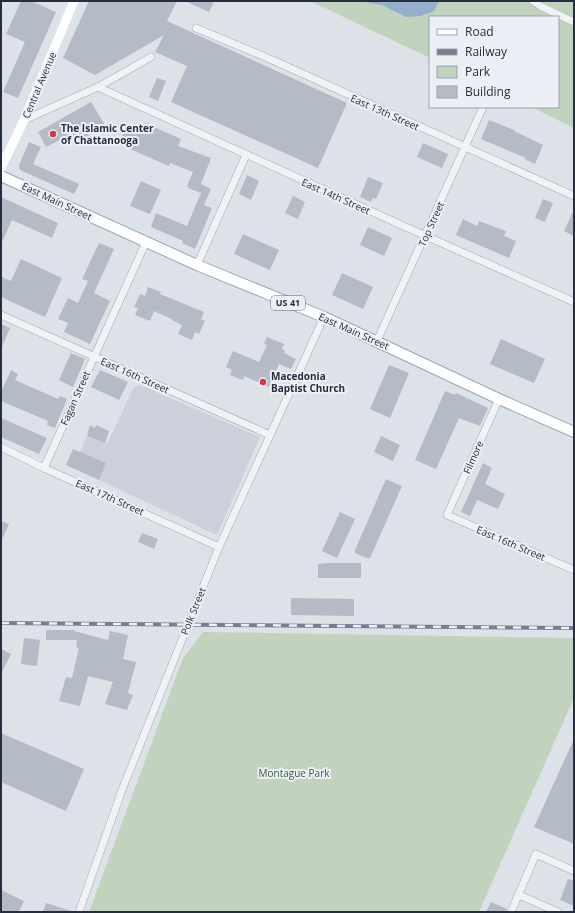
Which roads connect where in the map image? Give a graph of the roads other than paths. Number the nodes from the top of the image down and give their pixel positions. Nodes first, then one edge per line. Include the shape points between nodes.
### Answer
1 (74, 1) edge
2 (533, 1) edge
3 (574, 22) edge
4 (196, 28) dead end
5 (150, 57) dead end
6 (98, 88) junction
7 (483, 108) edge
8 (24, 120) junction
9 (465, 148) junction
10 (246, 155) junction
11 (1, 168) edge
12 (1, 176) edge
13 (574, 196) edge
14 (426, 236) junction
15 (146, 242) junction
16 (197, 264) junction
17 (574, 302) edge
18 (1, 315) edge
19 (324, 317) junction
20 (377, 341) junction
21 (93, 357) junction
22 (499, 399) junction
23 (574, 432) edge
24 (270, 435) junction
25 (1, 447) edge
26 (44, 468) junction
27 (447, 515) joint
28 (219, 547) junction
29 (574, 570) edge
30 (574, 871) edge
31 (519, 895) junction
32 (79, 912) edge
33 (511, 912) edge
34 (558, 912) edge

1 - 8 main road, Central Avenue
2 - 3 street
4 - 9 street, East 13th Street
5 - 6 street
6 - 8 street
6 - 10 street, East 14th Street
7 - 9 street, Top Street
8 - 11 main road, Central Avenue
9 - 13 street, East 13th Street
9 - 14 street, Top Street
10 - 14 street, East 14th Street
10 - 16 street
12 - 15 main road, East Main Street / US 41
14 - 17 street, East 14th Street
14 - 20 street, Top Street
15 - 16 main road, East Main Street / US 41
15 - 21 street, Fagan Street
16 - 19 main road, East Main Street / US 41
18 - 21 street, East 16th Street
19 - 20 main road, East Main Street / US 41
19 - 24 street, Polk Street
20 - 22 main road, East Main Street / US 41
21 - 24 street, East 16th Street
21 - 26 street, Fagan Street
22 - 23 main road, East Main Street / US 41
22 - 27 street, Filmore
24 - 28 street, Polk Street
25 - 26 street, East 17th Street
26 - 28 street, East 17th Street
27 - 29 street, East 16th Street
28 - 32 street, Polk Street via 122,790
30 - 31 street via 536,854
31 - 33 street
31 - 34 street

